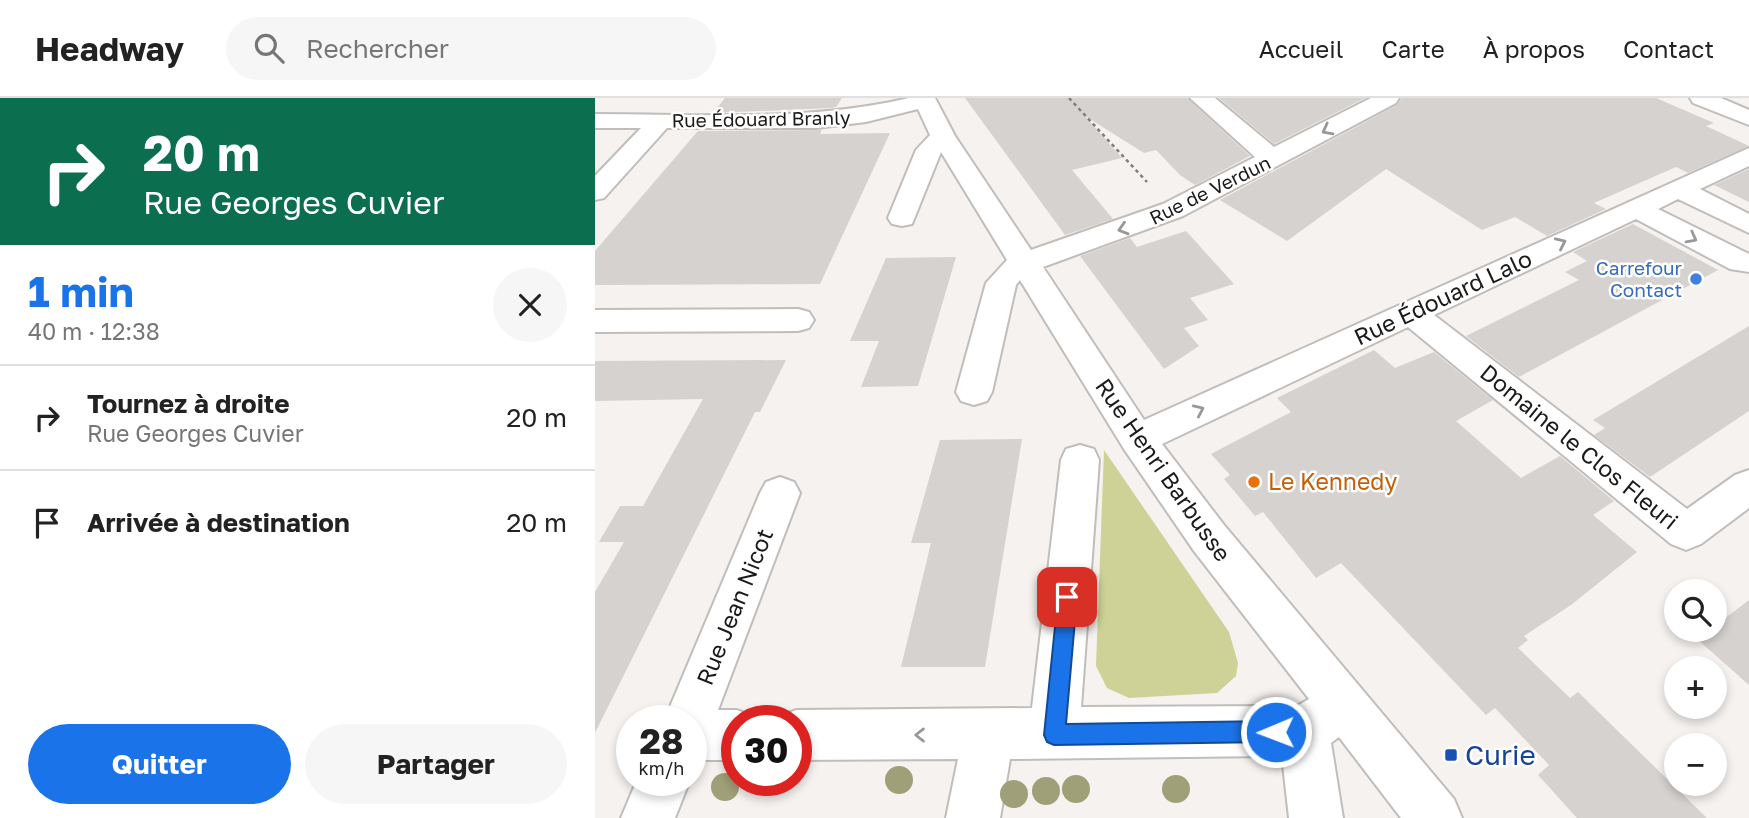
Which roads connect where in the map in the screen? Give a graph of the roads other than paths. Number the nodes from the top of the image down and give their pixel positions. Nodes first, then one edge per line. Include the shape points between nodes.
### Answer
1 (1201, 98) edge
2 (1388, 98) edge
3 (1701, 98) edge
4 (924, 99) edge
5 (1749, 118) edge
6 (595, 121) edge
7 (661, 121) junction
8 (943, 136) junction
9 (1749, 156) edge
10 (1273, 159) junction
11 (1679, 188) junction
12 (595, 192) edge
13 (1636, 208) junction
14 (902, 218) dead end
15 (1749, 225) edge
16 (1023, 262) junction
17 (1749, 263) edge
18 (1411, 313) junction
19 (798, 320) dead end
20 (595, 321) edge
21 (974, 392) dead end
22 (1137, 439) junction
23 (1080, 460) dead end
24 (1749, 486) edge
25 (781, 493) dead end
26 (695, 705) edge
27 (1323, 719) junction
28 (812, 735) edge
29 (988, 735) junction
30 (1054, 735) junction
31 (657, 796) edge
32 (648, 818) edge
33 (973, 818) edge
34 (1316, 818) edge
35 (1435, 818) edge

1 - 10 street
2 -> 10 street, Rue de Verdun
3 - 5 street
4 - 7 street, Rue Édouard Branly via 866,115 816,121
4 - 8 street, Rue Henri Barbusse
6 - 7 street, Rue Édouard Branly
7 - 12 street
8 - 14 street via 928,150
8 - 16 street, Rue Henri Barbusse
9 - 11 street, Rue Édouard Lalo
10 -> 16 street, Rue de Verdun via 1173,210
11 - 13 street, Rue Édouard Lalo
11 - 15 street
13 -> 17 street via 1741,263
18 -> 13 street, Rue Édouard Lalo
16 - 21 street via 1001,283
16 - 22 street, Rue Henri Barbusse
22 -> 18 street, Rue Édouard Lalo
18 - 24 street, Domaine le Clos Fleuri via 1686,532
19 - 20 street
22 - 27 street, Rue Henri Barbusse via 1217,549
23 - 30 street
25 - 26 street, Rue Jean Nicot
27 - 30 street
27 - 34 street
27 - 35 street, Rue Henri Barbusse
29 -> 28 street
29 - 30 street
29 - 33 street
31 - 32 street

